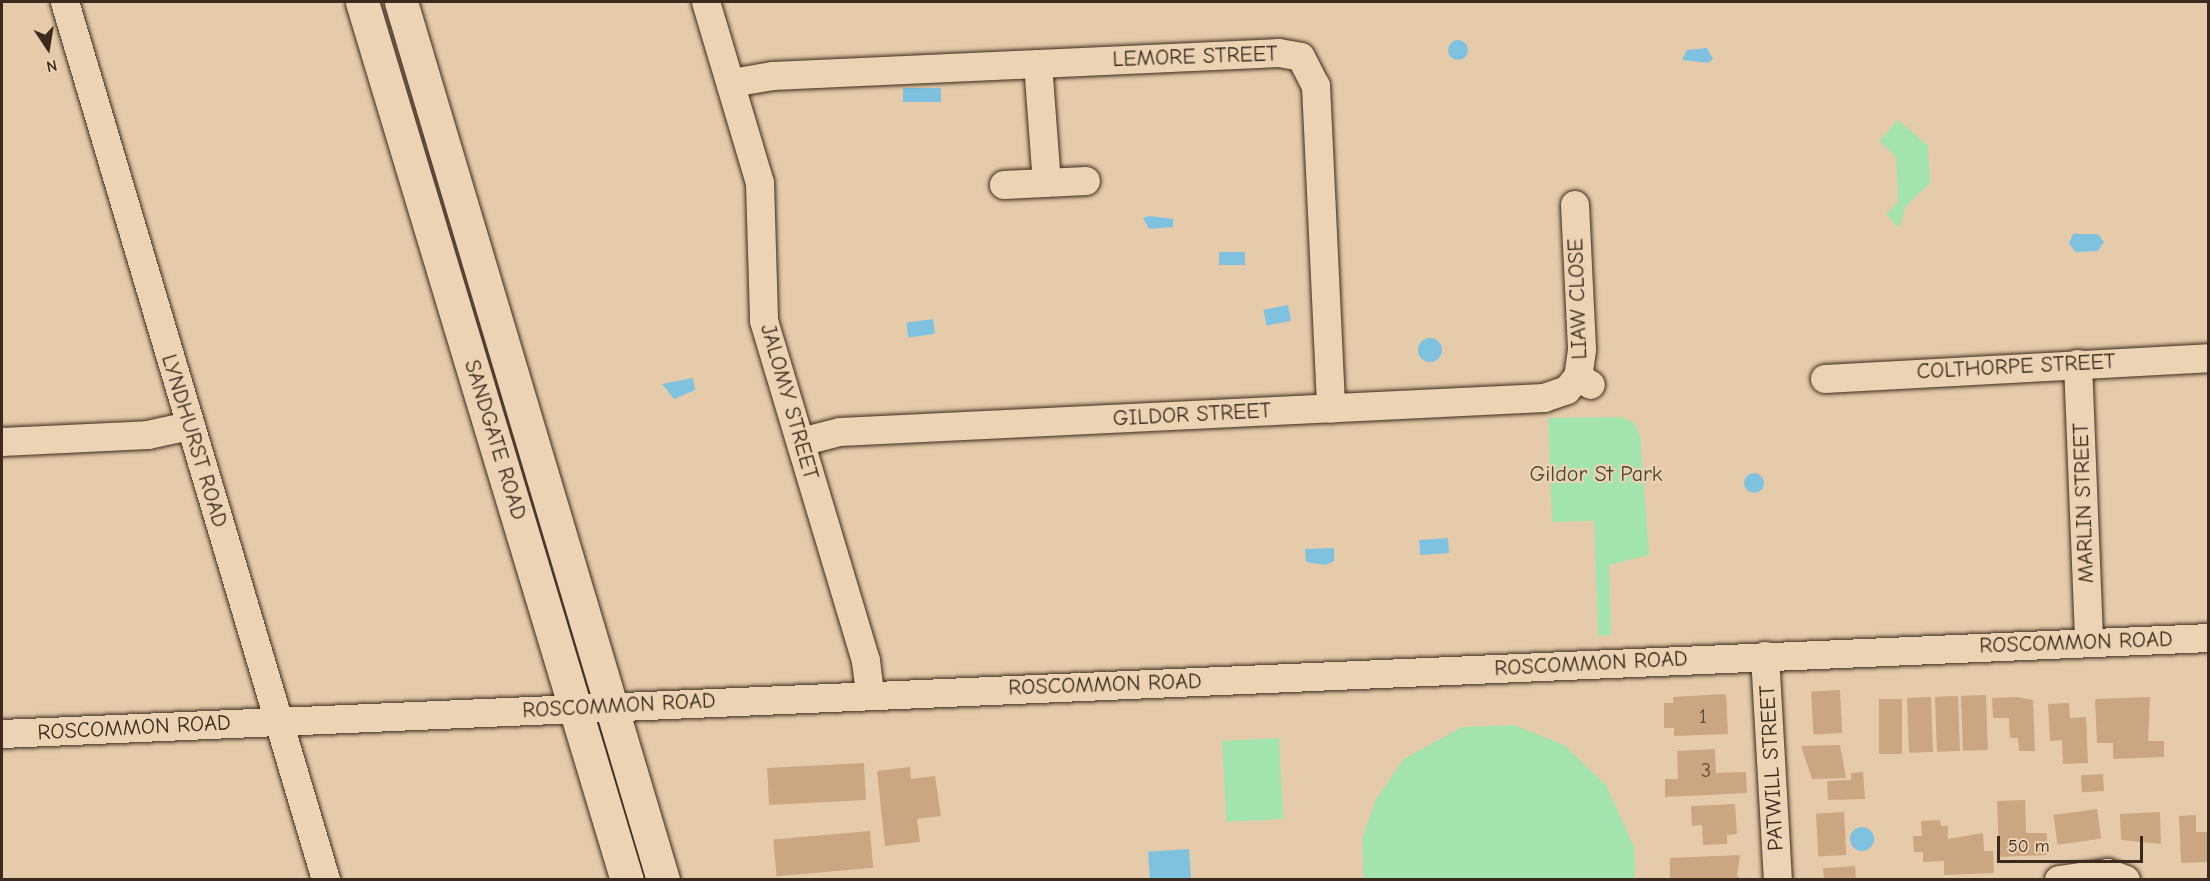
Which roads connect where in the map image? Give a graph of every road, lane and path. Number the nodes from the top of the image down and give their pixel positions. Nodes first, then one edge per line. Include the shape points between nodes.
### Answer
1 (65, 2) edge
2 (362, 2) edge
3 (401, 2) edge
4 (706, 2) edge
5 (1038, 64) junction
6 (732, 83) junction
7 (1086, 181) dead end
8 (1047, 183) junction
9 (1004, 185) dead end
10 (1575, 205) dead end
11 (2208, 358) edge
12 (2078, 364) junction
13 (1825, 379) dead end
14 (1585, 381) joint
15 (1331, 409) junction
16 (189, 426) junction
17 (801, 441) junction
18 (2, 442) edge
19 (2208, 638) edge
20 (2090, 643) junction
21 (1765, 656) junction
22 (870, 695) junction
23 (612, 707) junction
24 (577, 708) junction
25 (280, 721) junction
26 (2, 734) edge
27 (326, 879) edge
28 (627, 879) edge
29 (663, 879) edge
30 (1778, 879) edge
31 (2059, 879) edge
32 (2126, 879) edge

1 - 16 street, LYNDHURST ROAD
2 - 24 highway, SANDGATE ROAD
3 - 23 highway, SANDGATE ROAD
4 - 6 street, JALOMY STREET
5 - 6 street, LEMORE STREET via 773,76
5 - 8 street
5 - 15 street, LEMORE STREET via 1279,53 1294,54 1310,66 1316,86
6 - 17 street, JALOMY STREET via 763,200 764,321
7 - 8 street
8 - 9 street
10 - 14 street, LIAW CLOSE
11 - 12 street, COLTHORPE STREET
12 - 13 street, COLTHORPE STREET
12 - 20 street, MARLIN STREET
14 - 15 street, GILDOR STREET via 1544,398
15 - 17 street, GILDOR STREET via 840,432
16 - 18 street via 148,435
16 - 25 street, LYNDHURST ROAD
17 - 22 street, JALOMY STREET via 866,661
19 - 20 street, ROSCOMMON ROAD
20 - 21 street, ROSCOMMON ROAD
21 - 22 street, ROSCOMMON ROAD
21 - 30 street, PATWILL STREET
22 - 23 street, ROSCOMMON ROAD
23 - 24 street, ROSCOMMON ROAD
23 - 29 highway, SANDGATE ROAD
24 - 25 street, ROSCOMMON ROAD
24 - 28 highway, SANDGATE ROAD
25 - 26 street, ROSCOMMON ROAD
25 - 27 street, LYNDHURST ROAD
31 - 32 street via 2108,873

